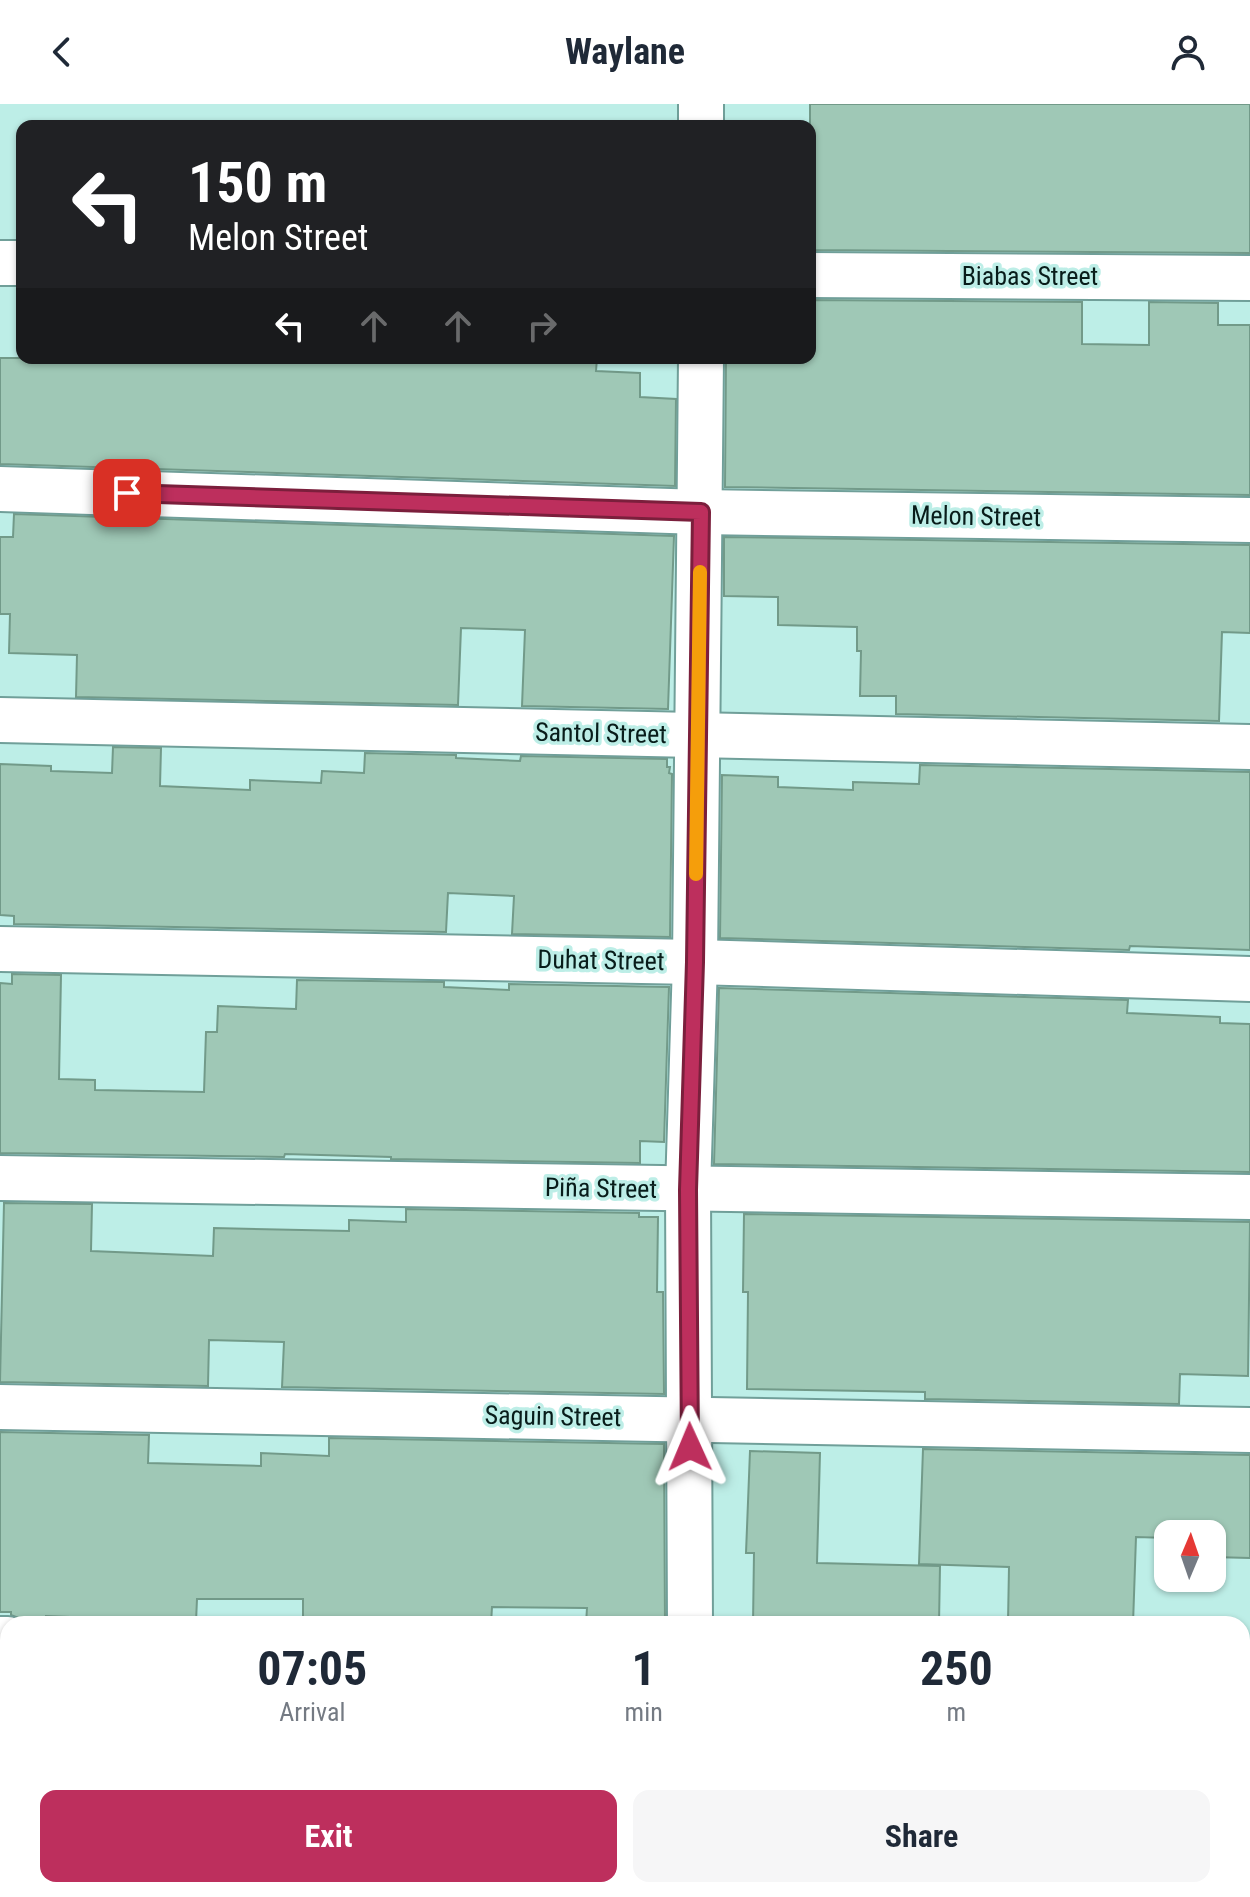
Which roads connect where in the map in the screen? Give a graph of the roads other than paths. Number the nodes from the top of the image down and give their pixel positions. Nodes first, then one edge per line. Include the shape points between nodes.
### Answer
1 (816, 275) edge
2 (1250, 278) edge
3 (701, 364) edge
4 (0, 489) edge
5 (701, 512) junction
6 (1250, 520) edge
7 (0, 720) edge
8 (697, 736) junction
9 (1250, 747) edge
10 (0, 949) edge
11 (695, 962) junction
12 (1250, 979) edge
13 (0, 1178) edge
14 (688, 1190) junction
15 (1250, 1197) edge
16 (0, 1407) edge
17 (690, 1418) junction
18 (1250, 1430) edge
19 (690, 1616) edge

1 - 2 street, Biabas Street
3 - 5 street
4 - 5 street, Melon Street
5 - 6 street, Melon Street
5 - 8 street
7 - 8 street, Santol Street
8 - 9 street, Santol Street
8 - 11 street
10 - 11 street, Duhat Street
11 - 12 street, Duhat Street
11 - 14 street
13 - 14 street, Piña Street
14 - 15 street, Piña Street
14 - 17 street
16 - 17 street, Saguin Street
17 - 18 street, Saguin Street
17 - 19 street

